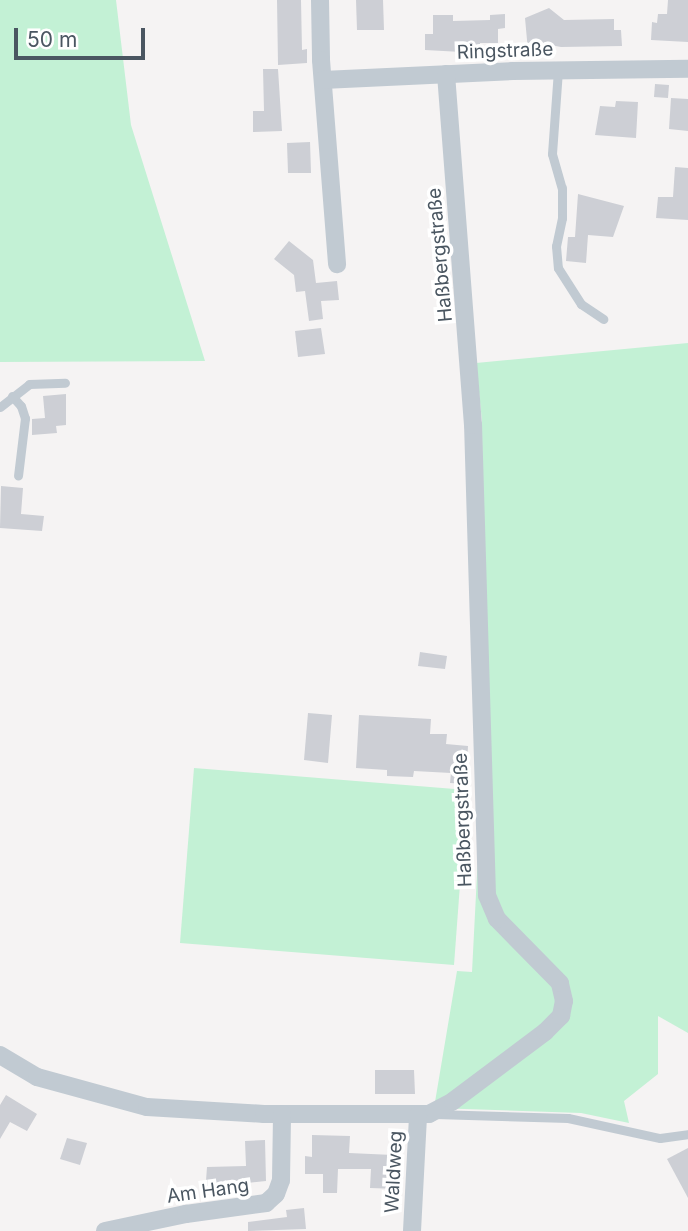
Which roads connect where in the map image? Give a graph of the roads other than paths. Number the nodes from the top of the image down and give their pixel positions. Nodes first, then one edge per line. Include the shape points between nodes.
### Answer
1 (320, 0) edge
2 (688, 69) edge
3 (558, 70) junction
4 (446, 74) junction
5 (323, 80) junction
6 (337, 264) dead end
7 (603, 319) dead end
8 (65, 383) dead end
9 (12, 396) junction
10 (0, 407) edge
11 (18, 476) dead end
12 (0, 1055) edge
13 (282, 1114) junction
14 (424, 1114) junction
15 (688, 1134) edge
16 (105, 1231) edge
17 (412, 1231) edge

1 - 5 street
2 - 3 street, Ringstraße
3 - 4 street, Ringstraße
3 - 7 lane via 552,154 562,188 558,268 581,304
4 - 5 street, Ringstraße
4 - 14 street, Haßbergstraße via 473,425 487,895 497,919 554,976 564,1001 561,1016 545,1032 453,1101
5 - 6 street
8 - 9 lane via 29,384
9 - 10 lane
9 - 11 lane via 25,418
12 - 13 street via 37,1077 147,1108
13 - 14 street
13 - 16 street, Am Hang via 281,1180 266,1203
14 - 15 lane via 568,1118 660,1138
14 - 17 street, Waldweg

